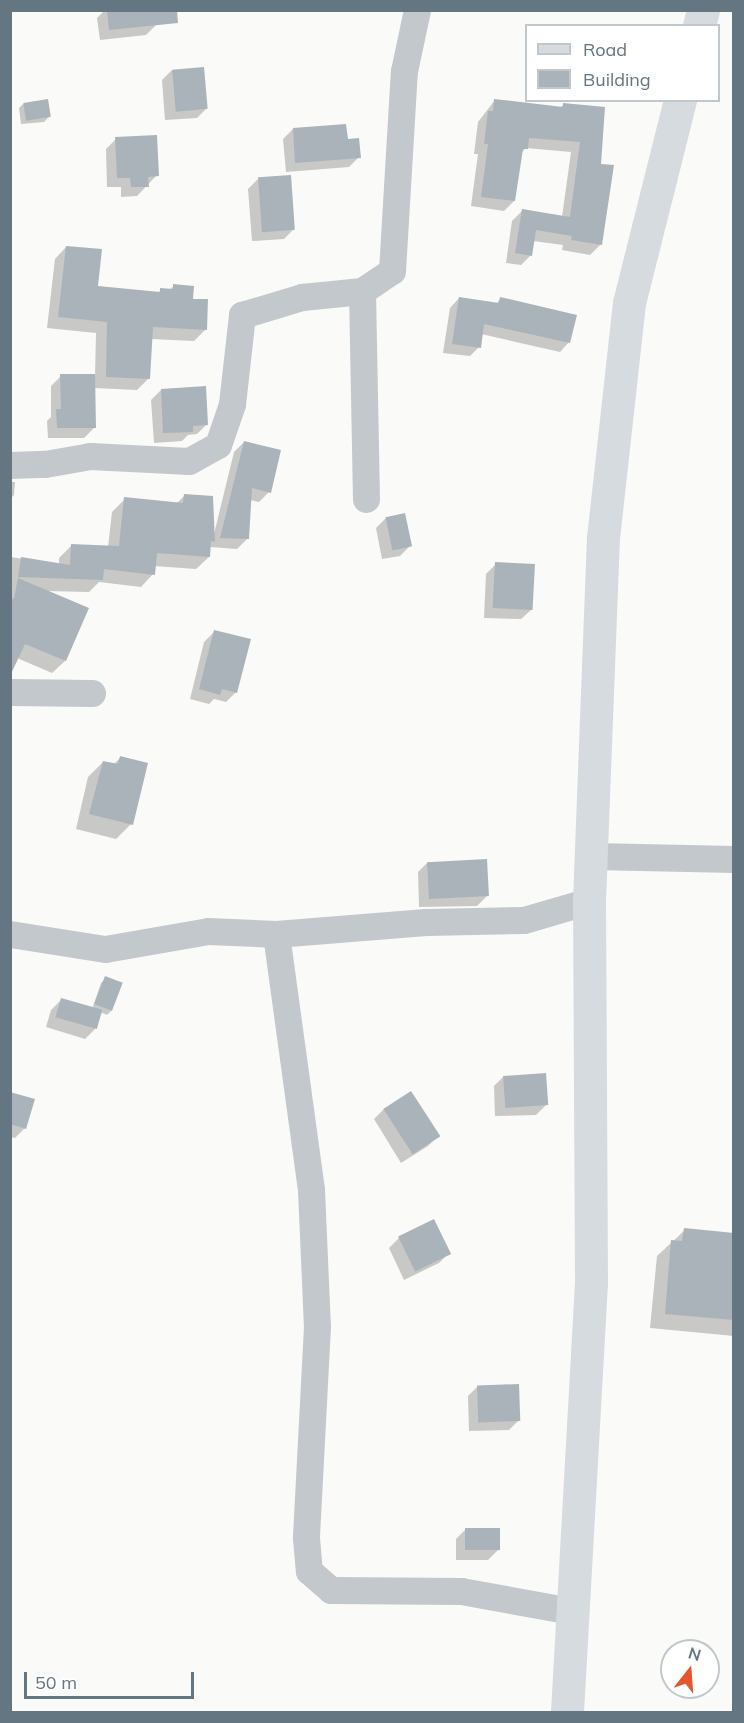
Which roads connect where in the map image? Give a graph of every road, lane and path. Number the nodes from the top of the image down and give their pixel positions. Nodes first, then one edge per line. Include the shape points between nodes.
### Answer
1 (417, 10) edge
2 (679, 102) edge
3 (362, 291) junction
4 (10, 465) edge
5 (366, 499) dead end
6 (10, 692) edge
7 (92, 693) dead end
8 (592, 856) junction
9 (734, 859) edge
10 (589, 902) junction
11 (10, 934) edge
12 (276, 934) junction
13 (571, 1611) junction
14 (567, 1713) edge

1 - 3 street via 404,71 392,271
2 - 8 street via 629,303 603,538
3 - 4 street via 302,297 242,315 232,404 218,445 189,461 90,456
3 - 5 street
6 - 7 street
8 - 9 street
8 - 10 street
10 - 12 street via 524,920 426,922
10 - 13 street via 591,1280
11 - 12 street via 105,949 208,931
12 - 13 street via 311,1190 317,1326 306,1538 309,1571 331,1590 461,1591
13 - 14 street

